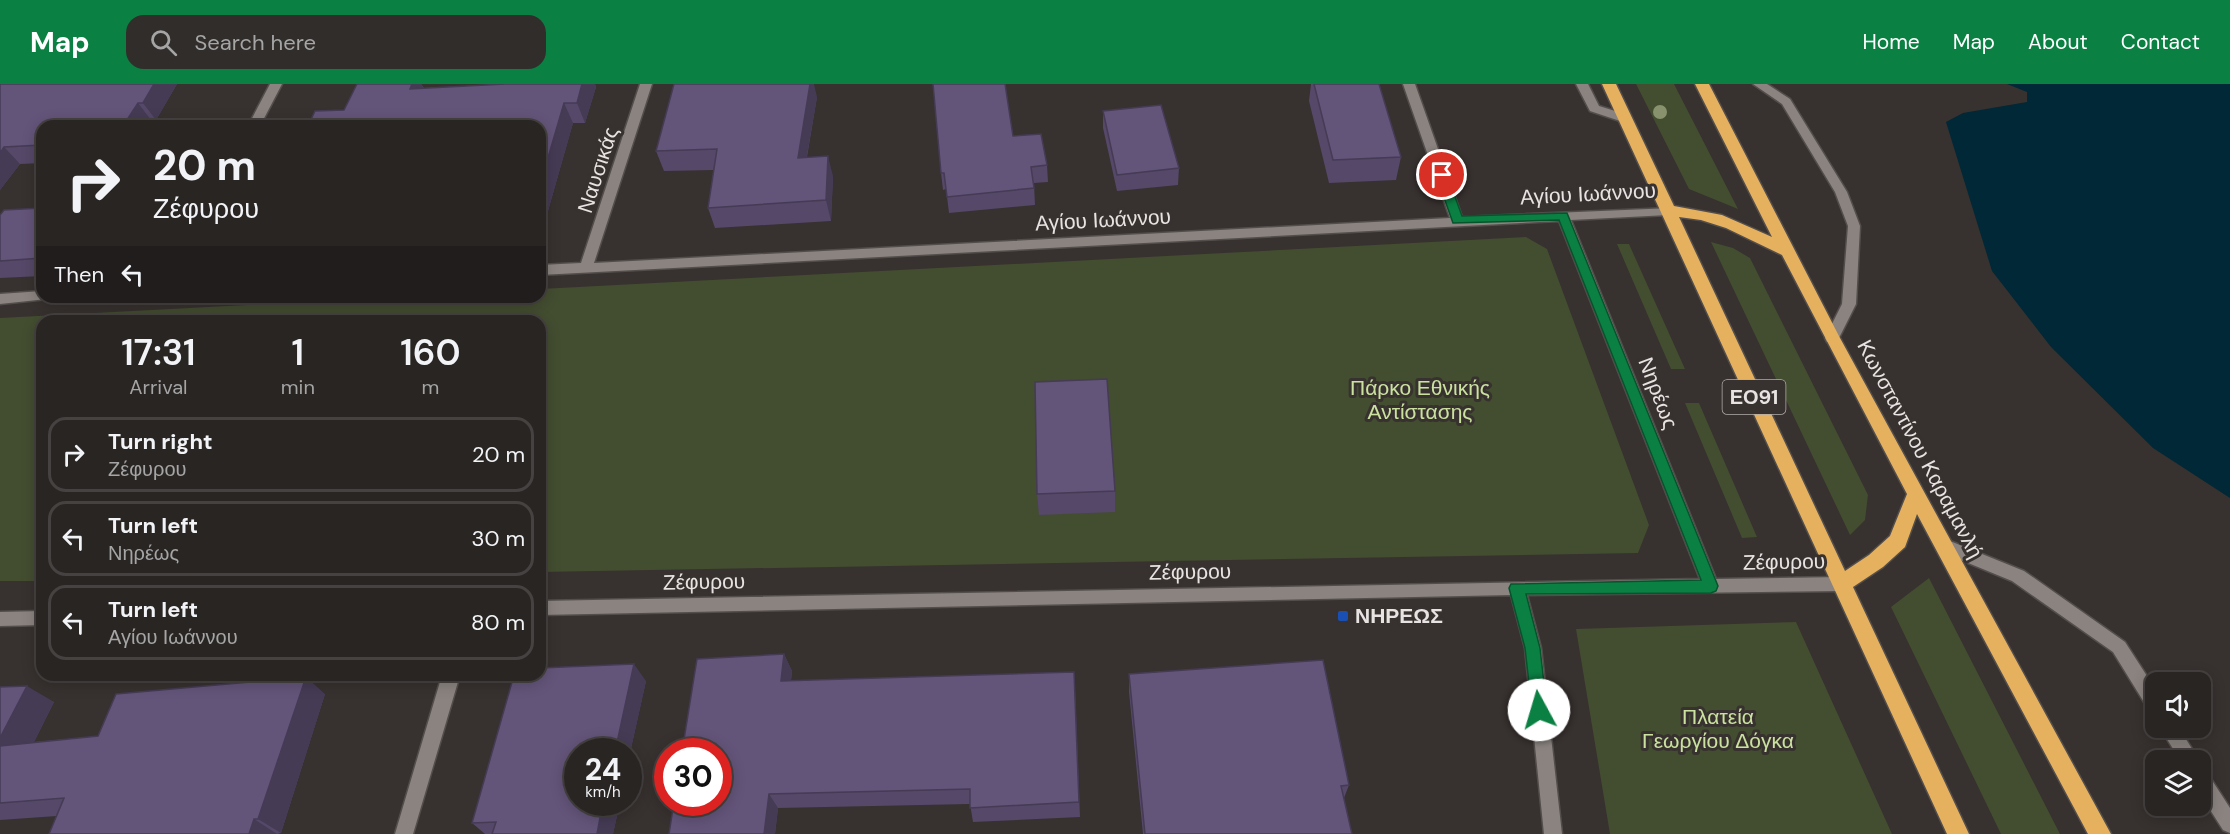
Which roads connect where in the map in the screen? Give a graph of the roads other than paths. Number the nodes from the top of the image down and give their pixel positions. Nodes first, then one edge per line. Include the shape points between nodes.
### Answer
1 (276, 84) edge
2 (646, 84) edge
3 (1412, 84) edge
4 (1582, 84) edge
5 (1609, 84) edge
6 (1702, 84) edge
7 (1759, 84) edge
8 (1624, 118) junction
9 (257, 120) edge
10 (1668, 211) junction
11 (1563, 216) junction
12 (1457, 220) junction
13 (1790, 253) junction
14 (586, 267) junction
15 (546, 270) edge
16 (36, 296) edge
17 (0, 299) edge
18 (1832, 338) junction
19 (1916, 493) junction
20 (1945, 546) junction
21 (1841, 584) junction
22 (1711, 586) junction
23 (1517, 588) junction
24 (546, 608) edge
25 (36, 618) edge
26 (0, 619) edge
27 (449, 681) edge
28 (2145, 688) edge
29 (2211, 794) edge
30 (2230, 824) edge
31 (404, 834) edge
32 (1552, 834) edge
33 (1958, 834) edge
34 (2100, 834) edge

1 - 9 street
2 - 14 street, Ναυσικάς
3 - 12 street
4 - 8 street via 1594,108
5 - 8 highway, ΕΟ91
6 - 13 highway, Κωνσταντίνου Καραμανλή
7 - 18 street via 1786,102 1841,192 1854,226 1849,303
8 - 10 highway, ΕΟ91
10 - 11 street, Αγίου Ιωάννου
10 - 13 highway via 1719,219
10 - 21 highway, ΕΟ91
11 - 12 street, Αγίου Ιωάννου
11 - 22 street, Νηρέως
12 - 14 street, Αγίου Ιωάννου
13 - 18 highway, Κωνσταντίνου Καραμανλή
14 - 15 street, Αγίου Ιωάννου
16 - 17 street
18 - 19 highway, Κωνσταντίνου Καραμανλή
19 - 20 highway, Κωνσταντίνου Καραμανλή
19 - 21 highway via 1898,541
20 - 28 street via 2018,576 2119,647
20 - 34 highway, Κωνσταντίνου Καραμανλή
21 - 22 street, Ζέφυρου
21 - 33 highway, ΕΟ91
22 - 23 street, Ζέφυρου
23 - 24 street, Ζέφυρου
23 - 32 street via 1533,648
25 - 26 street
27 - 31 street
29 - 30 street

